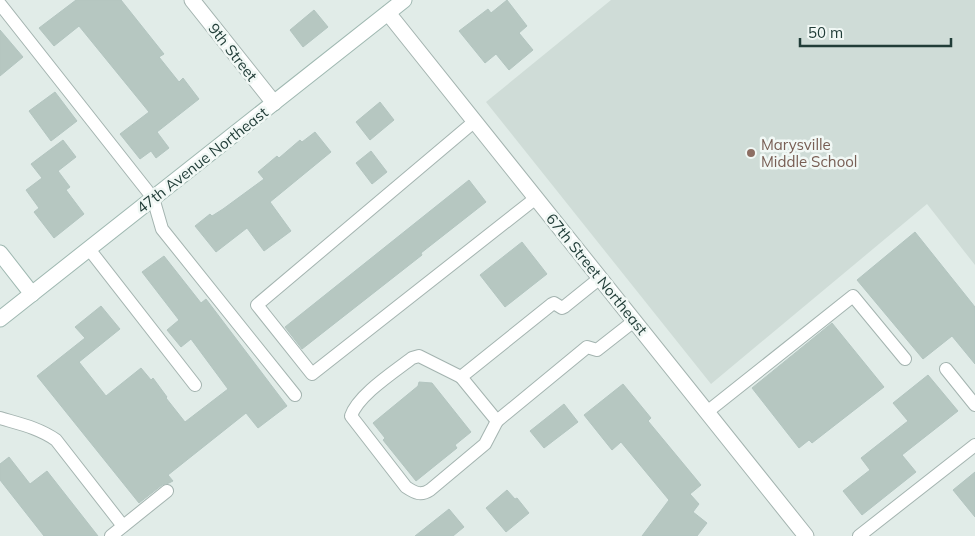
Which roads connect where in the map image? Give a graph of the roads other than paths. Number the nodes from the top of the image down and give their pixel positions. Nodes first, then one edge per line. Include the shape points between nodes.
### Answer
1 (192, 0) edge
2 (404, 0) edge
3 (0, 4) edge
4 (388, 13) junction
5 (274, 103) junction
6 (475, 121) junction
7 (153, 198) junction
8 (536, 198) junction
9 (89, 249) junction
10 (0, 253) edge
11 (600, 278) junction
12 (32, 294) junction
13 (0, 319) edge
14 (634, 320) junction
15 (905, 359) dead end
16 (946, 369) dead end
17 (462, 377) junction
18 (195, 385) dead end
19 (295, 395) dead end
20 (975, 404) edge
21 (708, 412) junction
22 (0, 418) edge
23 (497, 421) junction
24 (975, 444) edge
25 (167, 492) dead end
26 (123, 526) junction
27 (111, 536) edge
28 (806, 536) edge
29 (859, 536) edge

1 - 5 street, 9th Street
2 - 4 street, 47th Avenue Northeast
3 - 7 lane
4 - 5 street, 47th Avenue Northeast
4 - 6 street, 67th Street Northeast
5 - 7 street, 47th Avenue Northeast
6 - 8 street, 67th Street Northeast
6 - 8 lane via 257,305 306,367 312,374
7 - 9 street, 47th Avenue Northeast
7 - 19 lane via 162,228
8 - 11 street, 67th Street Northeast
9 - 12 street, 47th Avenue Northeast
9 - 18 lane
10 - 12 street
11 - 14 street, 67th Street Northeast
11 - 17 lane via 564,308 552,304
12 - 13 street, 47th Avenue Northeast
14 - 21 street, 67th Street Northeast
14 - 23 lane via 597,350 587,347
15 - 21 lane via 853,296
16 - 20 lane
17 - 23 lane
17 - 23 lane via 424,358 412,358 362,398 351,416 406,487 418,494 430,490 480,449
21 - 28 street, 67th Street Northeast
22 - 26 lane via 32,427 56,440
24 - 29 lane
25 - 26 lane
26 - 27 lane

